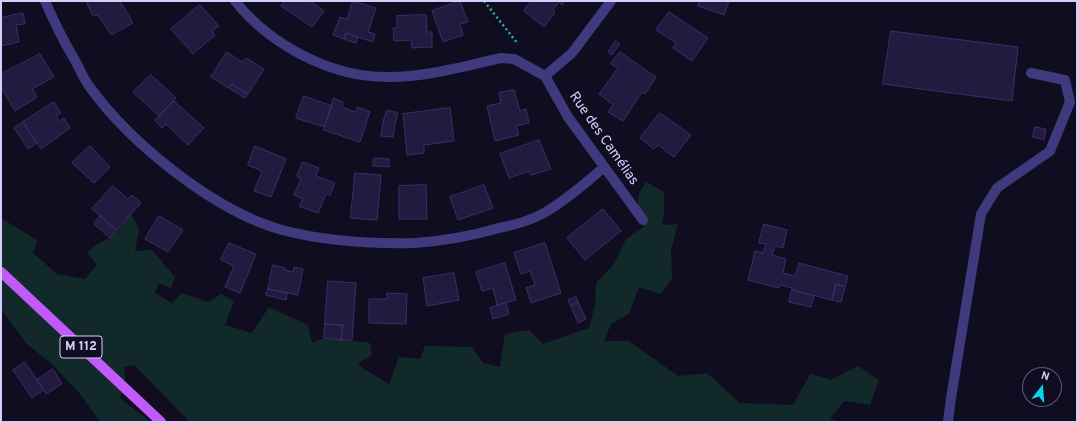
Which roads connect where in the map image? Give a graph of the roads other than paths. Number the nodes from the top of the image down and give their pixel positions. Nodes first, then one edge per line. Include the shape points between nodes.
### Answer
1 (45, 1) edge
2 (235, 1) edge
3 (611, 1) edge
4 (1031, 73) dead end
5 (545, 76) junction
6 (604, 168) junction
7 (643, 220) dead end
8 (1, 272) edge
9 (161, 422) edge
10 (948, 422) edge

1 - 6 street via 89,86 131,134 195,187 248,217 281,230 360,242 429,242 466,237 518,224 543,214
2 - 5 street via 253,21 276,40 322,64 343,71 366,76 412,76 500,58 514,59
3 - 5 street via 572,53
4 - 10 street via 1065,80 1070,102 1050,152 997,188 981,214
5 - 6 street, Rue des Camélias via 568,117
6 - 7 street, Rue des Camélias
8 - 9 main road, M 112

